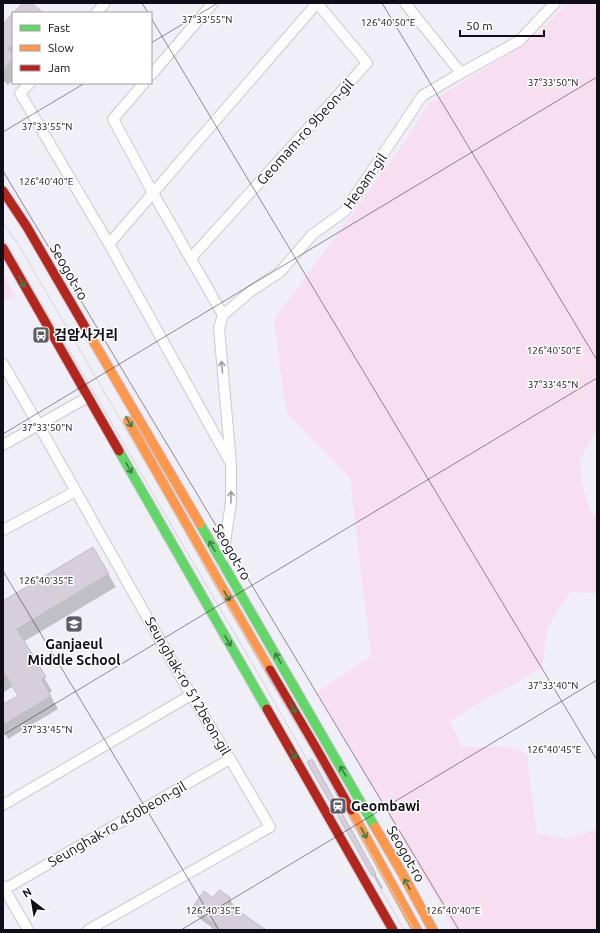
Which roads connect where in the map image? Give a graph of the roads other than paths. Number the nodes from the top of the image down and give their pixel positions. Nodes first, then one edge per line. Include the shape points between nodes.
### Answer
1 (105, 3) edge
2 (213, 3) edge
3 (317, 3) edge
4 (405, 3) edge
5 (555, 3) edge
6 (97, 12) edge
7 (461, 73) junction
8 (152, 74) edge
9 (29, 84) edge
10 (143, 84) edge
11 (3, 191) edge
12 (153, 193) junction
13 (3, 207) edge
14 (9, 216) dead end
15 (109, 244) junction
16 (3, 248) edge
17 (191, 258) junction
18 (38, 263) dead end
19 (223, 315) junction
20 (84, 342) dead end
21 (3, 364) edge
22 (88, 397) junction
23 (124, 414) dead end
24 (38, 424) junction
25 (3, 445) edge
26 (231, 464) junction
27 (76, 491) junction
28 (3, 530) edge
29 (222, 563) junction
30 (191, 695) junction
31 (230, 759) junction
32 (3, 805) edge
33 (4, 889) edge
34 (28, 930) edge
35 (88, 930) edge
36 (393, 930) edge
37 (417, 930) edge
38 (433, 930) edge

1 - 6 street
2 - 8 street
3 - 12 street, Geomam-ro 9beon-gil
3 - 17 street, Geomam-ro 9beon-gil via 367,63
4 - 7 street
5 - 7 street, Heoam-gil via 519,40
7 - 19 street, Heoam-gil via 422,96 345,211 312,235 280,272 251,291
9 - 15 street via 20,93
10 - 12 street via 113,119
29 -> 11 main road, Seogot-ro via 27,227
12 - 15 street, Geomam-ro 9beon-gil
12 - 17 street
13 - 14 main road
15 - 26 street
16 -> 22 main road
17 - 19 street
18 - 20 main road, Seogot-ro
26 -> 19 street via 219,328
21 - 24 street, Seunghak-ro 512beon-gil
22 - 24 street
22 -> 36 main road
23 -> 37 main road, Seogot-ro
24 - 25 street
24 - 27 street, Seunghak-ro 512beon-gil
29 -> 26 street via 231,502
27 - 28 street
27 - 30 street, Seunghak-ro 512beon-gil
38 -> 29 main road, Seogot-ro
30 - 31 street, Seunghak-ro 512beon-gil
30 - 32 street
31 - 33 street, Seunghak-ro 450beon-gil
31 - 35 street, Seunghak-ro 512beon-gil via 270,827
33 - 34 street

